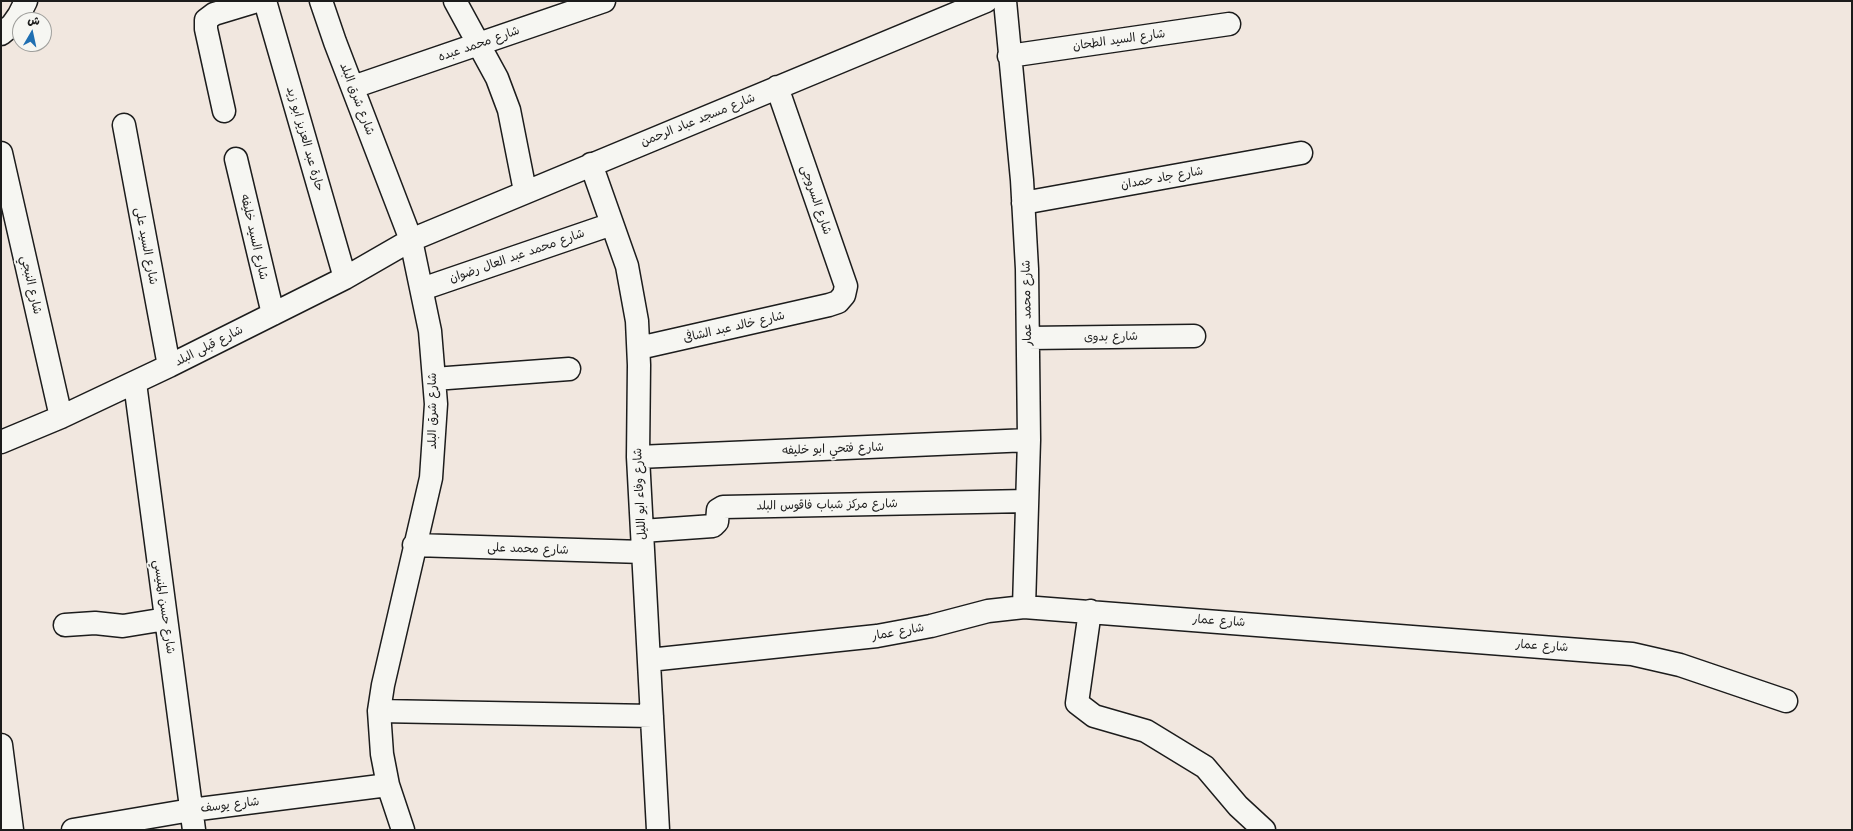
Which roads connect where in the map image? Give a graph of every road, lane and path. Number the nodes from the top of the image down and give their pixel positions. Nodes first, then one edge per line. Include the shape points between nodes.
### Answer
1 (26, 1) edge
2 (256, 1) edge
3 (265, 1) edge
4 (321, 1) edge
5 (455, 1) edge
6 (604, 1) edge
7 (986, 1) edge
8 (1005, 1) edge
9 (1229, 24) dead end
10 (1, 34) edge
11 (479, 43) junction
12 (1009, 56) junction
13 (353, 87) junction
14 (777, 87) junction
15 (224, 111) dead end
16 (124, 125) dead end
17 (1, 153) edge
18 (1301, 153) dead end
19 (236, 159) dead end
20 (591, 164) junction
21 (525, 191) junction
22 (1023, 203) junction
23 (612, 224) junction
24 (411, 240) junction
25 (346, 278) junction
26 (422, 289) junction
27 (829, 305) joint
28 (273, 314) junction
29 (1194, 336) dead end
30 (1028, 338) junction
31 (639, 348) junction
32 (169, 366) junction
33 (569, 369) dead end
34 (434, 379) junction
35 (135, 383) junction
36 (61, 417) junction
37 (1029, 440) junction
38 (1, 442) edge
39 (638, 457) junction
40 (1027, 501) junction
41 (642, 531) junction
42 (414, 545) junction
43 (643, 552) junction
44 (1024, 606) junction
45 (1090, 611) junction
46 (166, 620) junction
47 (65, 625) dead end
48 (649, 660) junction
49 (1786, 701) dead end
50 (379, 711) junction
51 (652, 716) junction
52 (1, 745) edge
53 (388, 785) junction
54 (192, 820) edge
55 (83, 829) edge
56 (12, 830) edge
57 (403, 830) edge
58 (658, 830) edge
59 (1264, 830) edge

1 - 10 street via 12,25
2 - 15 street via 214,14 206,20
3 - 25 street, حارة عبد العزيز ابو زيد
4 - 13 street, شارع شرق البلد
5 - 11 street
6 - 11 street, شارع محمد عبده
7 - 14 street, شارع مسجد عباد الرحمن
8 - 12 street, شارع محمد عمار
9 - 12 street, شارع السيد الطحان
11 - 13 street, شارع محمد عبده
11 - 21 street via 509,110
12 - 22 street, شارع محمد عمار
13 - 24 street, شارع شرق البلد
14 - 20 street, شارع مسجد عباد الرحمن
14 - 27 street, شارع السروجى via 846,286 844,295 838,302
16 - 32 street, شارع السيد على
17 - 36 street, شارع النبجي
18 - 22 street, شارع جاد حمدان
19 - 28 street, شارع السيد خليفه
20 - 21 street, شارع مسجد عباد الرحمن
20 - 23 street, شارع وفاء ابو الليل
21 - 24 street, شارع مسجد عباد الرحمن
22 - 30 street, شارع محمد عمار
23 - 26 street, شارع محمد عبد العال رضوان
23 - 31 street, شارع وفاء ابو الليل via 627,266 633,293
24 - 25 street, شارع قبلى البلد
24 - 26 street, شارع شرق البلد
25 - 28 street, شارع قبلى البلد
26 - 34 street, شارع شرق البلد via 430,331
27 - 31 street, شارع خالد عبد الشافى
28 - 32 street, شارع قبلى البلد
29 - 30 street, شارع بدوى
30 - 37 street, شارع محمد عمار
31 - 39 street, شارع وفاء ابو الليل
32 - 35 street, شارع قبلى البلد
33 - 34 street
34 - 42 street, شارع شرق البلد via 435,434 431,478
35 - 36 street, شارع قبلى البلد
35 - 46 street, شارع حسن المنيسي
36 - 38 street, شارع قبلى البلد
37 - 39 street, شارع فتحي ابو خليفه
37 - 40 street, شارع محمد عمار
39 - 41 street, شارع وفاء ابو الليل
40 - 41 street, شارع مركز شباب فاقوس البلد via 723,507 718,510 717,522 713,526
40 - 44 street, شارع محمد عمار
41 - 43 street, شارع وفاء ابو الليل
42 - 43 street, شارع محمد على
42 - 50 street, شارع شرق البلد
43 - 48 street, شارع وفاء ابو الليل
44 - 45 street, شارع عمار
44 - 48 street, شارع عمار via 988,611 878,636
45 - 49 street, شارع عمار via 1632,654 1680,665
45 - 59 street via 1077,703 1094,716 1146,731 1205,767 1238,806
46 - 47 street via 123,626 96,623
46 - 54 street, شارع حسن المنيسي
48 - 51 street, شارع وفاء ابو الليل
50 - 51 street
50 - 53 street, شارع شرق البلد via 382,754
51 - 58 street, شارع وفاء ابو الليل
52 - 56 street
53 - 54 street, شارع يوسف
53 - 57 street, شارع شرق البلد
54 - 55 street, شارع يوسف

